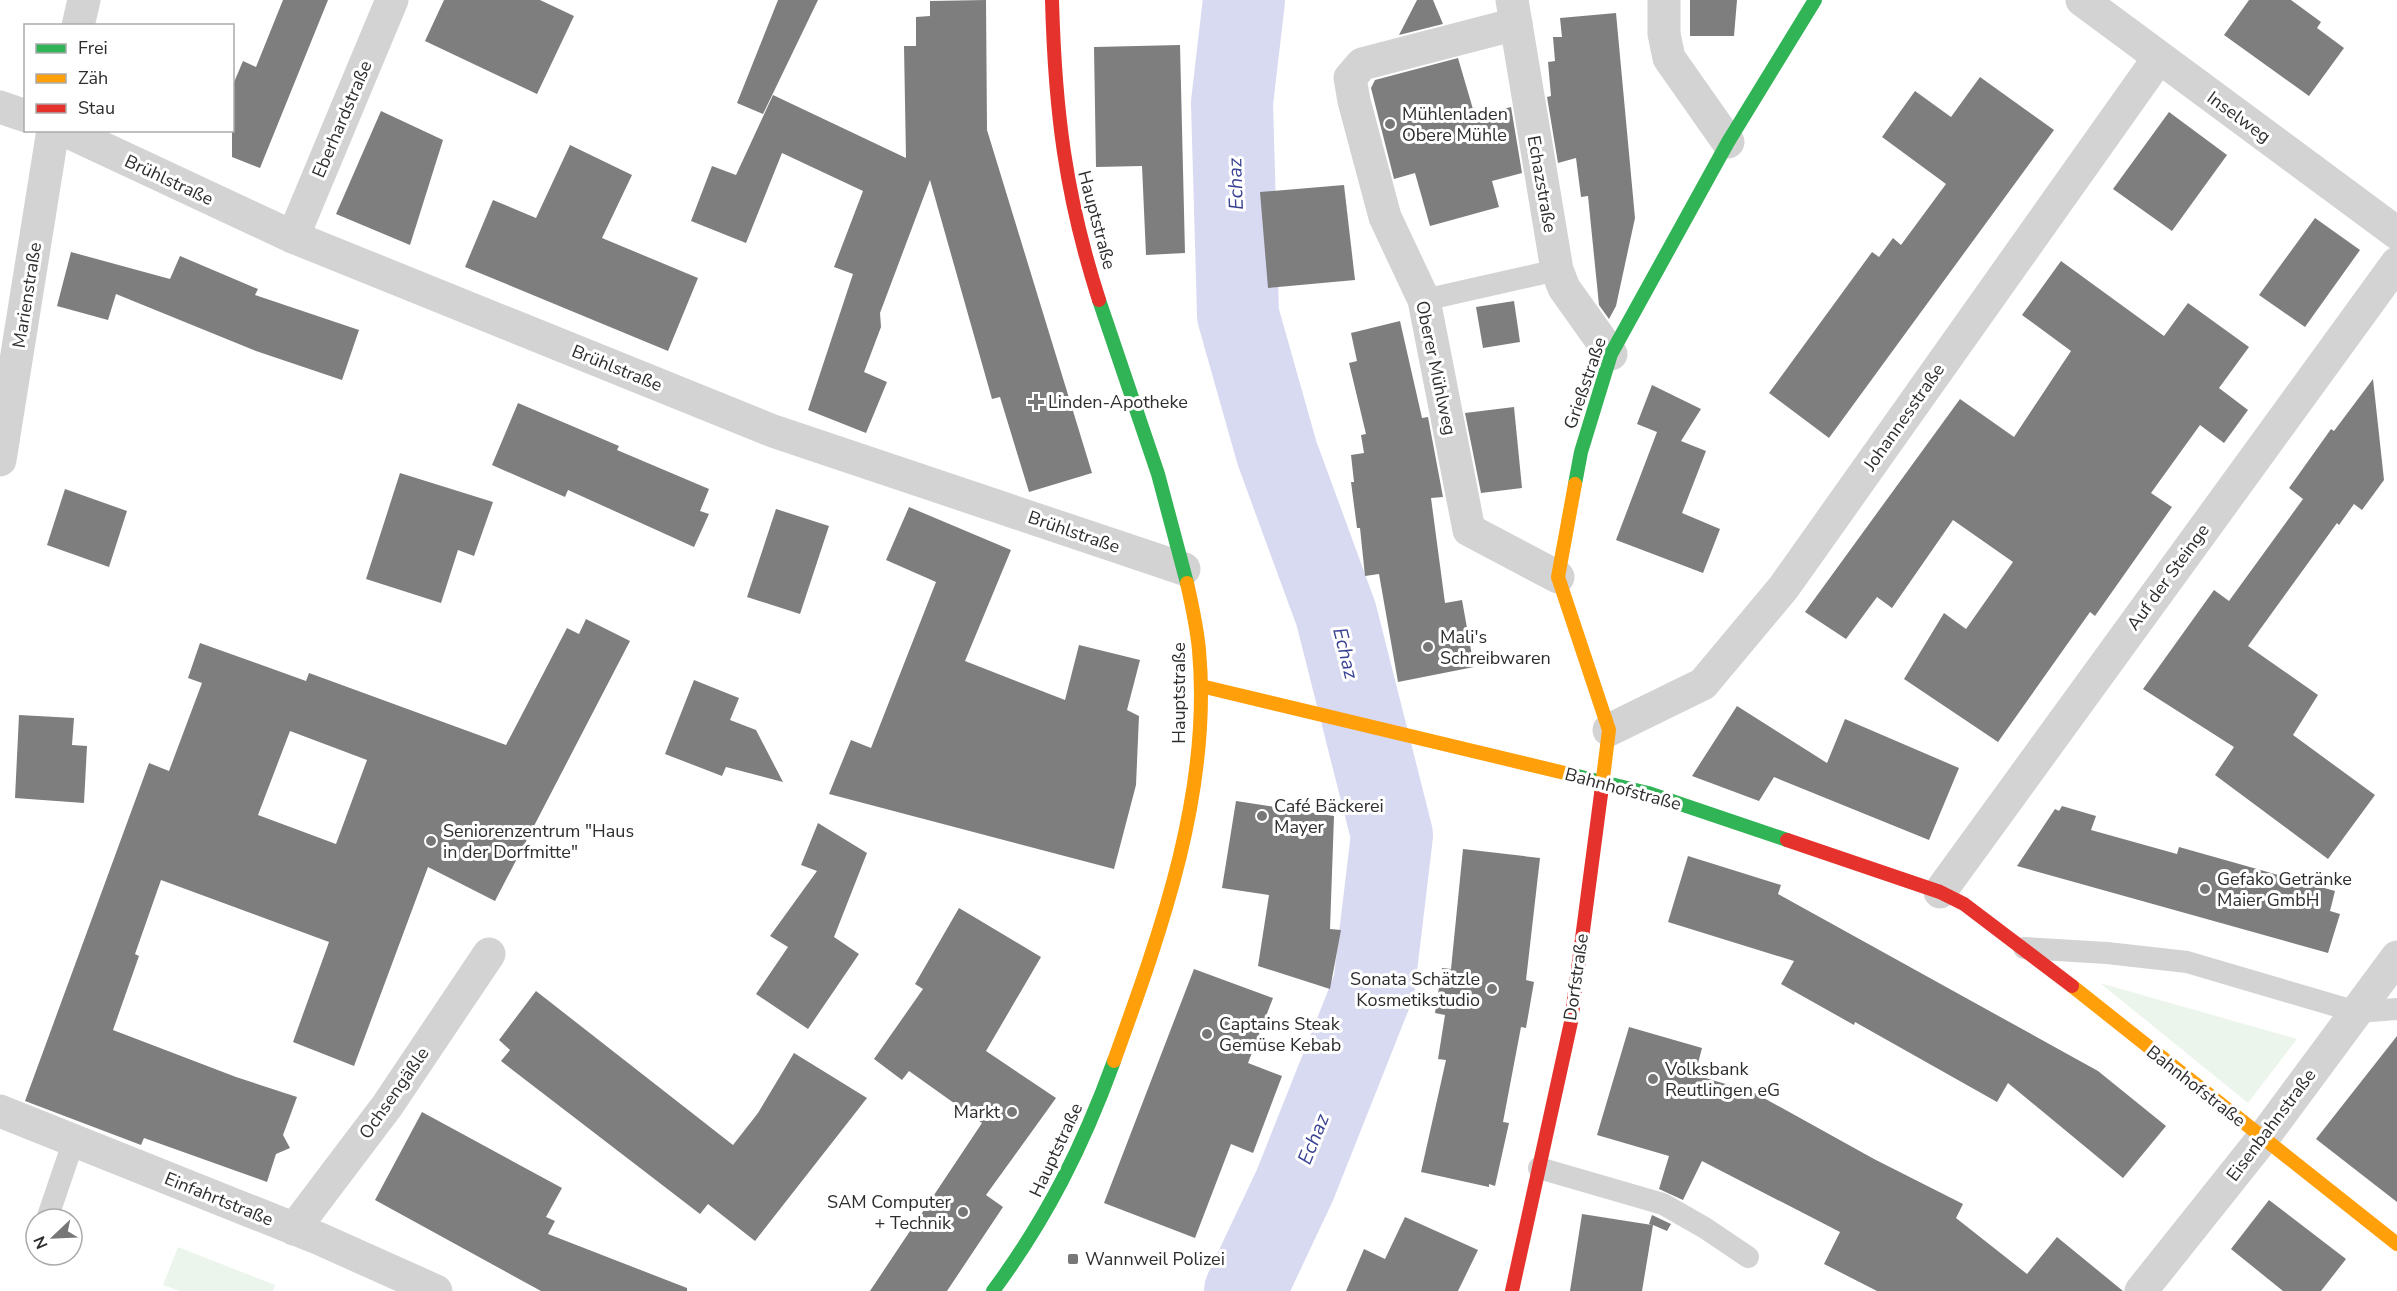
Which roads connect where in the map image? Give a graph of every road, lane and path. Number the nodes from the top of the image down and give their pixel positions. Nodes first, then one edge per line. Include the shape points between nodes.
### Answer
1 (84, 0) edge
2 (392, 0) edge
3 (1052, 0) edge
4 (1664, 0) edge
5 (1815, 0) edge
6 (2082, 0) edge
7 (1514, 12) edge
8 (78, 24) edge
9 (2158, 59) junction
10 (0, 107) edge
11 (24, 115) edge
12 (53, 132) edge
13 (67, 132) edge
14 (1728, 142) junction
15 (2397, 233) edge
16 (292, 237) junction
17 (2397, 263) edge
18 (1557, 270) junction
19 (1424, 300) junction
20 (1611, 354) junction
21 (0, 460) edge
22 (1184, 570) junction
23 (1558, 577) junction
24 (1201, 686) junction
25 (1609, 730) junction
26 (1601, 783) junction
27 (1940, 892) junction
28 (2024, 948) junction
29 (489, 954) dead end
30 (2397, 957) edge
31 (2397, 1009) edge
32 (2357, 1012) junction
33 (0, 1111) edge
34 (2263, 1138) junction
35 (74, 1140) junction
36 (1539, 1168) junction
37 (51, 1207) edge
38 (294, 1229) junction
39 (2397, 1244) edge
40 (1748, 1257) dead end
41 (995, 1290) edge
42 (436, 1291) edge
43 (1512, 1291) edge
44 (2141, 1291) edge

1 - 8 street
2 - 16 street, Eberhardstraße
3 - 22 street, Hauptstraße via 1054,100 1076,221 1160,482
4 - 14 street via 1669,58
5 - 14 street, Grießstraße
6 - 9 street, Inselweg
7 - 18 street, Echazstraße
7 - 19 street, Oberer Mühlweg via 1362,64 1350,78 1385,217
9 - 15 street, Inselweg
9 - 25 street, Johannesstraße via 1784,586 1703,684
10 - 11 street
12 - 21 street, Marienstraße
13 - 16 street, Brühlstraße
14 - 20 street, Grießstraße
16 - 22 street, Brühlstraße via 774,431
17 - 27 street, Auf der Steinge
18 - 19 lane
18 - 20 street, Echazstraße via 1564,288
19 - 23 street, Oberer Mühlweg via 1469,530
20 - 23 street, Grießstraße via 1581,452
22 - 24 street, Hauptstraße via 1197,629
23 - 25 street, Grießstraße
24 - 26 street, Bahnhofstraße
24 - 41 street, Hauptstraße via 1189,824 1174,889 1153,953 1078,1152 1044,1218
25 - 26 street, Grießstraße
26 - 27 street, Bahnhofstraße via 1648,793
26 - 36 street, Dorfstraße via 1571,1022
27 - 28 street, Bahnhofstraße via 1964,904
28 - 32 lane via 2187,962
28 - 34 street, Bahnhofstraße
29 - 38 street, Ochsengäßle via 387,1106
30 - 32 street, Eisenbahnstraße
31 - 32 lane
32 - 34 street, Eisenbahnstraße
33 - 35 street, Einfahrtstraße
34 - 39 street, Bahnhofstraße
34 - 44 street, Eisenbahnstraße
35 - 37 lane
35 - 38 street, Einfahrtstraße
36 - 40 lane via 1663,1204
36 - 43 street, Dorfstraße
38 - 42 street, Einfahrtstraße

